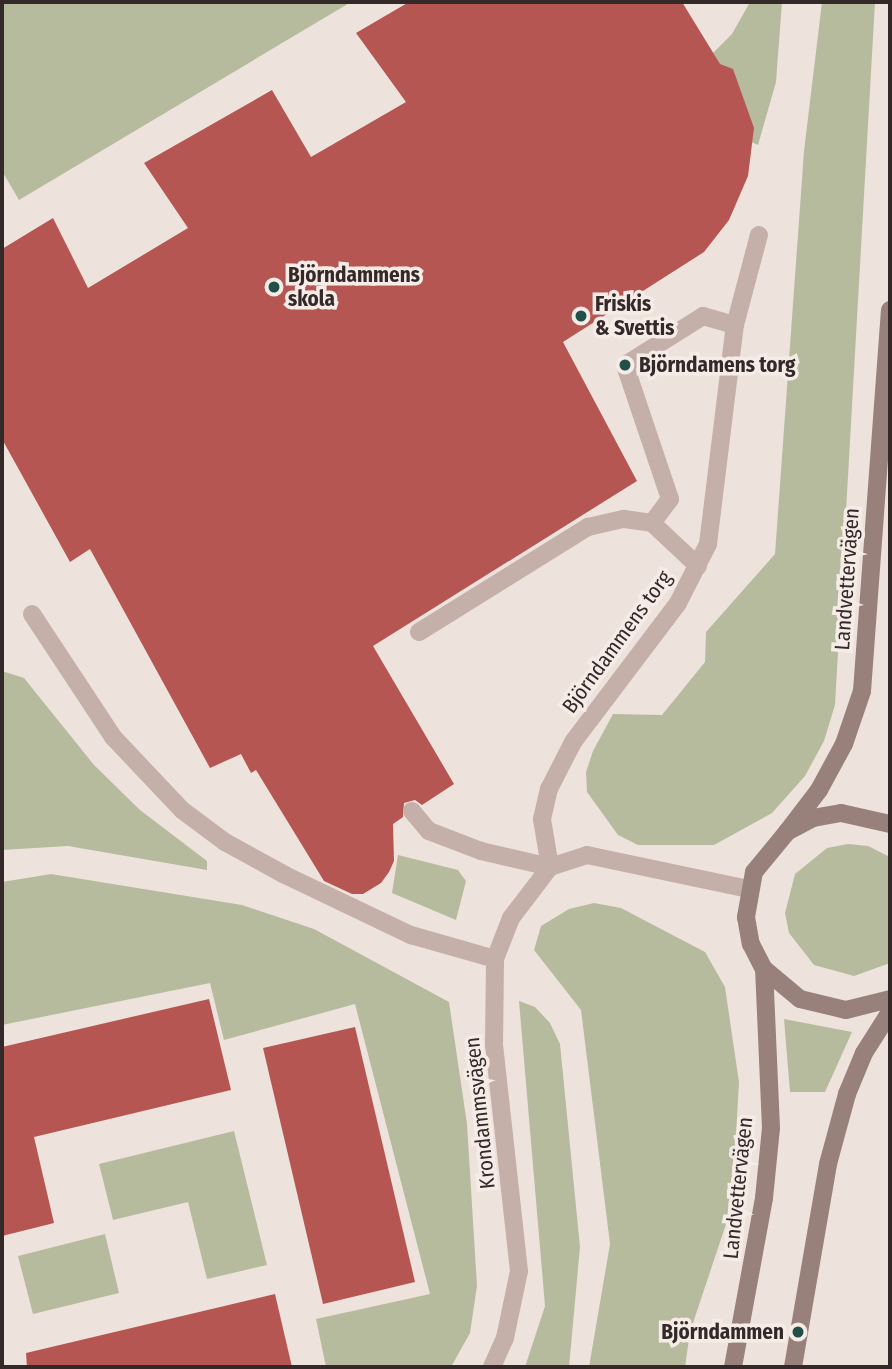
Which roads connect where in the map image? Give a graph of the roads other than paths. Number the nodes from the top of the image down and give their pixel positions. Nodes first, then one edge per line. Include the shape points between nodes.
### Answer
1 (759, 234) dead end
2 (890, 310) edge
3 (735, 325) junction
4 (652, 523) junction
5 (698, 566) junction
6 (32, 614) dead end
7 (419, 632) dead end
8 (412, 811) dead end
9 (890, 824) edge
10 (787, 831) junction
11 (550, 867) junction
12 (748, 888) junction
13 (495, 960) junction
14 (764, 969) junction
15 (890, 999) edge
16 (890, 1012) edge
17 (492, 1367) edge
18 (733, 1367) edge
19 (793, 1367) edge

1 - 3 street, Björndammens torg
2 - 10 street, Landvettervägen via 862,691 825,778
3 - 4 street via 703,316 625,365 670,499
3 - 5 street, Björndammens torg via 713,518
4 - 5 street
4 - 7 street via 624,519 588,527
5 - 11 street, Björndammens torg via 678,603 573,742 550,789 542,819
6 - 13 street via 113,737 182,810 225,842 285,875 411,935
8 - 11 street via 429,831
9 - 10 street via 841,813 813,818
10 - 12 street via 763,856
11 - 12 street via 587,855
11 - 13 street, Krondammsvägen via 511,918
12 - 14 street via 747,930
13 - 17 street, Krondammsvägen via 494,1045 519,1271 505,1338
14 - 15 street via 787,991 822,1007 862,1009
14 - 18 street, Landvettervägen via 764,1050 771,1128 761,1216
16 - 19 street via 864,1053 831,1153

